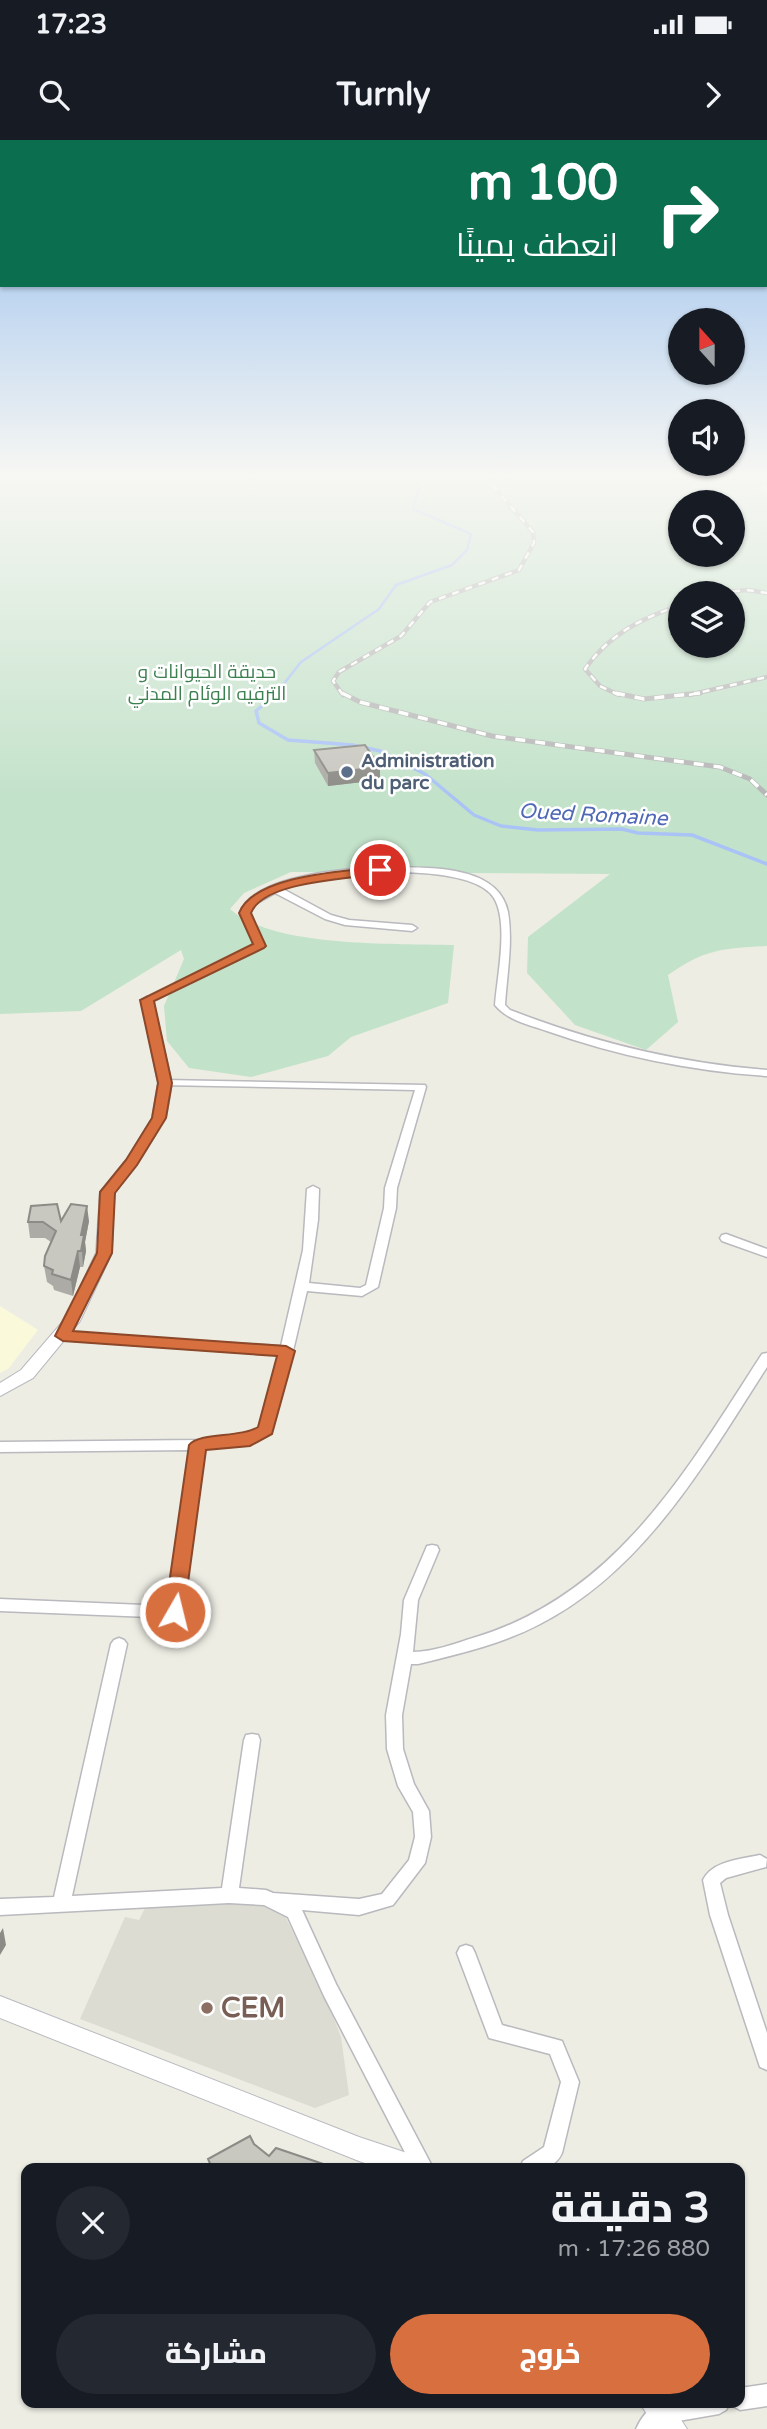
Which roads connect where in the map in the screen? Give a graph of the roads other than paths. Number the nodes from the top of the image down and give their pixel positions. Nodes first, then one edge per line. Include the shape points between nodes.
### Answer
1 (277, 890) junction
2 (412, 928) dead end
3 (147, 1000) joint
4 (767, 1073) edge
5 (165, 1083) junction
6 (313, 1189) dead end
7 (726, 1238) dead end
8 (767, 1253) edge
9 (300, 1286) junction
10 (63, 1336) junction
11 (286, 1351) junction
12 (767, 1357) edge
13 (0, 1390) edge
14 (198, 1445) junction
15 (0, 1447) edge
16 (432, 1550) dead end
17 (0, 1605) edge
18 (119, 1644) dead end
19 (405, 1658) junction
20 (252, 1740) dead end
21 (760, 1863) dead end
22 (229, 1895) junction
23 (266, 1898) junction
24 (61, 1905) junction
25 (0, 1907) edge
26 (466, 1953) dead end
27 (0, 2007) edge
28 (765, 2049) edge
29 (401, 2163) edge
30 (421, 2163) edge
31 (537, 2163) edge
32 (767, 2395) edge
33 (745, 2398) edge
34 (699, 2408) edge
35 (658, 2418) edge

1 - 2 street via 348,923
1 - 3 street via 256,899 245,913 260,946
1 - 4 street via 328,873 380,870 476,879 500,901 504,920 500,1005 506,1012 575,1038 689,1067
3 - 5 street
5 - 9 street via 421,1087 391,1188 372,1287 362,1292
5 - 10 street via 159,1118 107,1192 104,1253
6 - 9 street via 313,1226
7 - 8 street
9 - 11 street
10 - 11 street
10 - 13 street via 27,1374
11 - 14 street via 266,1430 250,1440
12 - 19 street via 687,1478 620,1561 550,1613 501,1635
14 - 15 street
14 - 17 street via 175,1612
16 - 19 street via 411,1600
18 - 24 street
19 - 23 street via 394,1716 395,1749 406,1786 421,1811 423,1837 417,1863 387,1900 359,1907
20 - 22 street
21 - 28 street via 721,1872 711,1880
22 - 23 street
22 - 24 street
23 - 30 street via 294,1912
24 - 25 street
26 - 31 street via 495,2032 556,2047 570,2082 552,2153
27 - 29 street
32 - 33 street
34 - 35 street

